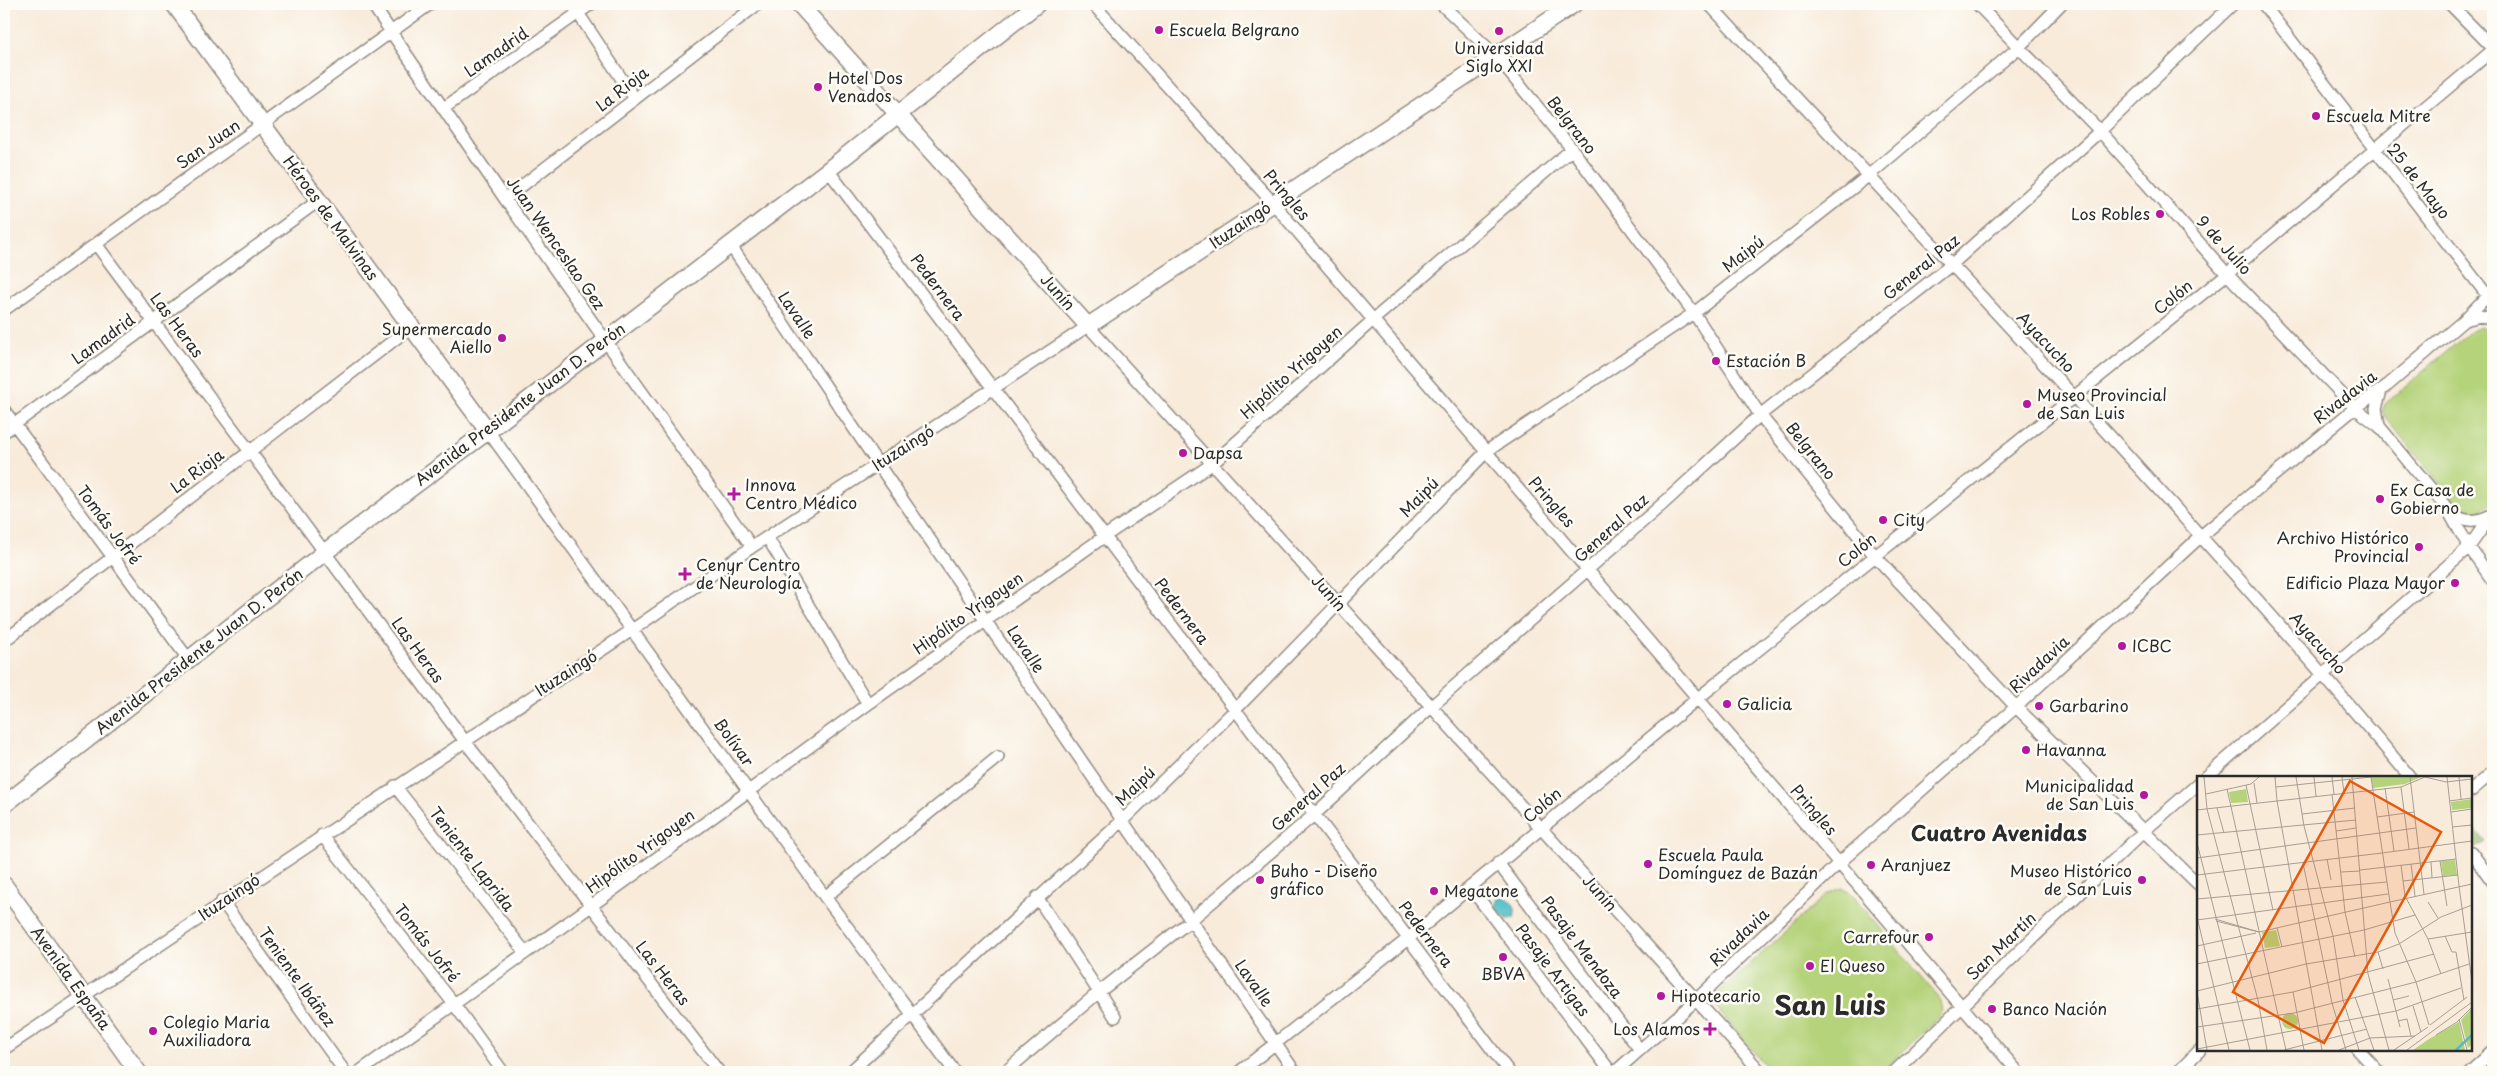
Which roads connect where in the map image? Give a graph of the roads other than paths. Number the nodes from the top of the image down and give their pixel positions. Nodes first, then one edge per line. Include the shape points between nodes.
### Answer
1 (174, 4) edge
2 (372, 4) edge
3 (430, 4) edge
4 (591, 4) edge
5 (758, 4) edge
6 (799, 4) edge
7 (1037, 4) edge
8 (1093, 4) edge
9 (1441, 4) edge
10 (1574, 4) edge
11 (1709, 4) edge
12 (1977, 4) edge
13 (2060, 4) edge
14 (2233, 4) edge
15 (2263, 4) edge
16 (2450, 4) edge
17 (575, 8) edge
18 (391, 32) junction
19 (2019, 47) junction
20 (2493, 49) edge
21 (1495, 55) junction
22 (635, 99) junction
23 (444, 108) junction
24 (896, 114) junction
25 (264, 125) junction
26 (2100, 131) junction
27 (1572, 149) junction
28 (2375, 151) junction
29 (828, 170) junction
30 (1868, 176) junction
31 (505, 199) junction
32 (318, 200) junction
33 (1273, 204) junction
34 (730, 243) junction
35 (96, 244) junction
36 (1951, 265) junction
37 (2227, 274) junction
38 (2490, 293) edge
39 (2493, 307) edge
40 (4, 310) edge
41 (1694, 313) junction
42 (2493, 319) edge
43 (1373, 320) junction
44 (154, 322) junction
45 (2462, 322) junction
46 (1088, 326) junction
47 (411, 327) junction
48 (605, 340) junction
49 (995, 389) junction
50 (2381, 391) junction
51 (2074, 397) junction
52 (2355, 408) junction
53 (4, 410) edge
54 (1760, 415) junction
55 (14, 424) junction
56 (2379, 426) junction
57 (488, 431) junction
58 (4, 432) edge
59 (250, 451) junction
60 (1487, 451) junction
61 (878, 464) junction
62 (1212, 464) junction
63 (2446, 507) junction
64 (2492, 514) edge
65 (1105, 536) junction
66 (2201, 536) junction
67 (767, 537) junction
68 (752, 546) junction
69 (2469, 547) junction
70 (325, 552) junction
71 (112, 556) junction
72 (1875, 556) junction
73 (1589, 570) junction
74 (2493, 581) edge
75 (1338, 603) junction
76 (986, 620) junction
77 (632, 630) junction
78 (4, 641) edge
79 (189, 660) junction
80 (2324, 674) junction
81 (1697, 699) junction
82 (868, 704) junction
83 (1432, 706) junction
84 (2016, 707) junction
85 (1236, 709) junction
86 (464, 740) junction
87 (998, 757) dead end
88 (2493, 772) edge
89 (2207, 776) edge
90 (2409, 776) edge
91 (2197, 785) edge
92 (394, 786) junction
93 (2472, 790) edge
94 (750, 791) junction
95 (4, 805) edge
96 (1315, 814) junction
97 (1123, 820) junction
98 (1540, 828) junction
99 (2144, 830) junction
100 (322, 835) junction
101 (2472, 853) edge
102 (1498, 863) junction
103 (1839, 863) junction
104 (2493, 882) edge
105 (2197, 883) edge
106 (4, 885) edge
107 (1470, 887) junction
108 (825, 897) junction
109 (1037, 897) junction
110 (222, 901) junction
111 (591, 906) junction
112 (1191, 920) junction
113 (1409, 938) junction
114 (525, 952) junction
115 (1099, 992) junction
116 (83, 994) junction
117 (1696, 1000) junction
118 (454, 1004) junction
119 (1961, 1007) junction
120 (912, 1016) junction
121 (1115, 1017) dead end
122 (1275, 1042) junction
123 (4, 1049) edge
124 (1640, 1050) junction
125 (2199, 1051) edge
126 (2359, 1051) edge
127 (2493, 1051) edge
128 (138, 1072) edge
129 (345, 1072) edge
130 (359, 1072) edge
131 (503, 1072) edge
132 (719, 1072) edge
133 (850, 1072) edge
134 (955, 1072) edge
135 (1005, 1072) edge
136 (1238, 1072) edge
137 (1295, 1072) edge
138 (1509, 1072) edge
139 (1613, 1072) edge
140 (1761, 1072) edge
141 (1894, 1072) edge
142 (2018, 1072) edge
143 (2178, 1072) edge
144 (2379, 1072) edge
145 (2470, 1072) edge

1 - 25 main road, Héroes de Malvinas
2 - 18 street, Juan Wenceslao Gez
3 - 18 street, San Juan
4 - 17 street, Lamadrid
5 - 22 street, La Rioja
6 - 24 main road, Junín
7 - 24 main road, Avenida Presidente Juan D. Perón
8 - 33 street, Pringles
9 - 21 street, Belgrano
10 - 21 main road, Ituzaingó
11 - 30 street, Ayacucho
12 - 19 street, 9 de Julio
13 - 19 street, Maipú
14 - 26 street, General Paz
15 - 28 street, 25 de Mayo
16 - 20 street
17 - 22 street
17 - 23 street, Lamadrid
18 - 23 street, Juan Wenceslao Gez
18 - 25 street, San Juan
19 - 26 street, 9 de Julio
19 - 30 street, Maipú
20 - 28 street, Colón
21 - 27 street, Belgrano
21 - 33 main road, Ituzaingó
22 - 31 street, La Rioja
23 - 31 street, Juan Wenceslao Gez
24 - 29 main road, Avenida Presidente Juan D. Perón
24 - 46 main road, Junín
25 - 32 main road, Héroes de Malvinas
25 - 35 street, San Juan
26 - 36 street, General Paz
26 - 37 street, 9 de Julio
27 - 41 street, Belgrano
27 - 43 street, Hipólito Yrigoyen
28 - 37 street, Colón
28 - 38 street, 25 de Mayo
29 - 34 main road, Avenida Presidente Juan D. Perón
29 - 49 street, Pedernera
30 - 36 street, Ayacucho
30 - 41 street, Maipú
31 - 48 street, Juan Wenceslao Gez
32 - 44 street, Lamadrid
32 - 47 main road, Héroes de Malvinas
33 - 43 street, Pringles
33 - 46 main road, Ituzaingó
34 - 48 main road, Avenida Presidente Juan D. Perón
34 - 61 street, Lavalle
35 - 40 street, San Juan
35 - 44 street, Las Heras
36 - 51 street, Ayacucho
36 - 54 street, General Paz
37 - 51 street, Colón
37 - 52 street, 9 de Julio
38 - 39 street, 25 de Mayo
38 - 45 street, Rivadavia
41 - 54 street, Belgrano
41 - 60 street, Maipú
42 - 45 street via 2476,317
43 - 60 street, Pringles
43 - 62 street, Hipólito Yrigoyen
44 - 55 street, Lamadrid
44 - 59 street, Las Heras
45 - 50 street, Rivadavia
46 - 49 street, Ituzaingó
46 - 62 street, Junín
47 - 57 main road, Héroes de Malvinas
47 - 59 street, La Rioja
48 - 57 main road, Avenida Presidente Juan D. Perón
48 - 68 street, Juan Wenceslao Gez
49 - 61 street, Ituzaingó
49 - 65 street, Pedernera
50 - 52 street, Rivadavia
50 - 56 street via 2376,408
51 - 66 street, Ayacucho
51 - 72 street, Colón
52 - 56 street, 9 de Julio
52 - 66 street, Rivadavia
53 - 55 street, Tomás Jofré
54 - 72 street, Belgrano
54 - 73 street, General Paz
55 - 58 street, Lamadrid
55 - 71 street, Tomás Jofré
56 - 63 street, 9 de Julio
57 - 70 main road, Avenida Presidente Juan D. Perón
57 - 77 street, Bolívar
59 - 70 street, Las Heras
59 - 71 street, La Rioja
60 - 73 street, Pringles
60 - 75 street, Maipú
61 - 67 street, Ituzaingó
61 - 76 street, Lavalle
62 - 65 street, Hipólito Yrigoyen
62 - 75 street, Junín
63 - 64 street, 9 de Julio via 2465,520 2480,520
63 - 69 street, 9 de Julio
64 - 69 street
65 - 76 street, Hipólito Yrigoyen
65 - 85 street, Pedernera
66 - 80 street, Ayacucho
66 - 84 street, Rivadavia
67 - 68 street, Ituzaingó
67 - 82 street
68 - 77 street, Ituzaingó
69 - 74 street, 9 de Julio
69 - 80 street
70 - 79 main road, Avenida Presidente Juan D. Perón
70 - 86 street, Las Heras
71 - 78 street, La Rioja
71 - 79 street, Tomás Jofré
72 - 81 street, Colón
72 - 84 street, Belgrano
73 - 81 street, Pringles
73 - 83 street, General Paz
75 - 83 street, Junín
75 - 85 street, Maipú
76 - 82 street, Hipólito Yrigoyen
76 - 97 street, Lavalle
77 - 86 street, Ituzaingó
77 - 94 street, Bolívar
79 - 95 main road, Avenida Presidente Juan D. Perón
80 - 89 street
80 - 90 street, Ayacucho
81 - 98 street, Colón
81 - 103 street, Pringles
82 - 94 street, Hipólito Yrigoyen
83 - 96 street, General Paz
83 - 98 street, Junín
84 - 99 street, Belgrano
84 - 103 street, Rivadavia
85 - 96 street, Pedernera
85 - 97 street, Maipú
86 - 92 street, Ituzaingó
86 - 111 street, Las Heras
87 - 108 street
88 - 93 street
91 - 99 street, San Martín
92 - 100 street, Ituzaingó
92 - 114 street, Teniente Laprida
94 - 108 street, Bolívar
94 - 111 street, Hipólito Yrigoyen
96 - 112 street, General Paz
96 - 113 street, Pedernera
97 - 109 street, Maipú
97 - 112 street, Lavalle
98 - 102 street, Colón
98 - 117 street, Junín
99 - 105 street, Belgrano
99 - 119 street, San Martín
100 - 110 street, Ituzaingó
100 - 118 street, Tomás Jofré
101 - 104 street
102 - 107 street, Colón
102 - 124 street, Pasaje Mendoza
103 - 117 street, Rivadavia
103 - 119 street, Pringles
106 - 116 main road, Avenida España
107 - 113 street, Colón
107 - 139 street, Pasaje Artigas
108 - 120 street, Bolívar
109 - 115 street
109 - 120 street, Maipú
110 - 116 street, Ituzaingó
110 - 129 street, Teniente Ibáñez
111 - 114 street, Hipólito Yrigoyen
111 - 132 street, Las Heras
112 - 115 street, General Paz
112 - 122 street, Lavalle
113 - 122 street, Colón
113 - 138 street, Pedernera
114 - 118 street, Hipólito Yrigoyen
115 - 121 street
115 - 135 street, General Paz
116 - 123 street, Ituzaingó
116 - 128 main road, Avenida España
117 - 124 street, Rivadavia
117 - 140 street, Junín
118 - 130 street, Hipólito Yrigoyen
118 - 131 street, Tomás Jofré
119 - 141 street, San Martín
119 - 142 street, Pringles
120 - 133 street, Maipú
120 - 134 street, Bolívar
122 - 136 street, Colón
122 - 137 street, Lavalle
124 - 139 street, Rivadavia
125 - 143 street
126 - 144 street
127 - 145 street

